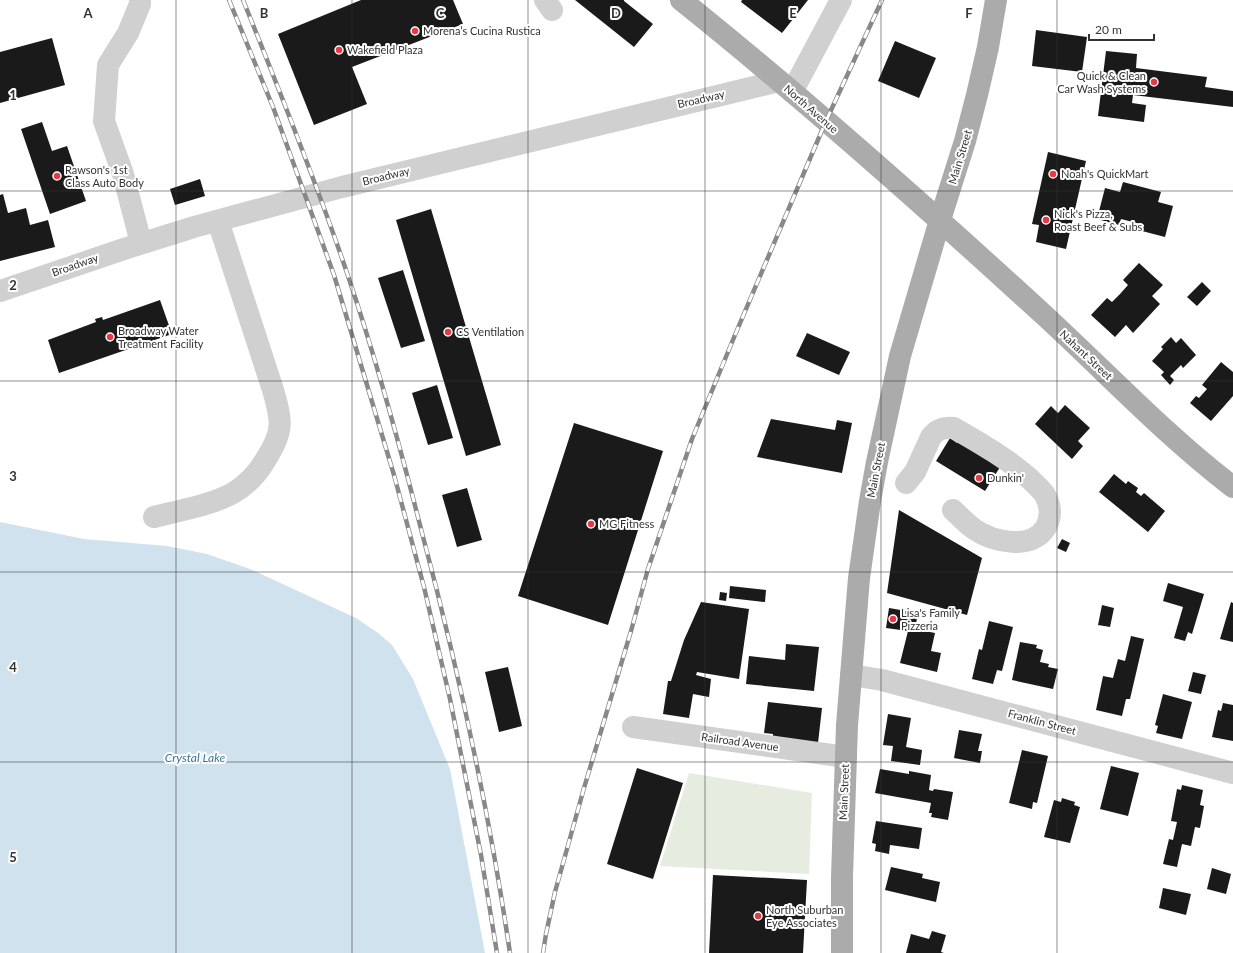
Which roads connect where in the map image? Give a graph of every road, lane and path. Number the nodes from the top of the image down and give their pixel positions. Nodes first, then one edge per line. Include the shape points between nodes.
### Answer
1 (140, 0) edge
2 (681, 0) edge
3 (842, 0) edge
4 (996, 0) edge
5 (786, 86) junction
6 (940, 220) junction
7 (218, 221) junction
8 (141, 244) junction
9 (0, 291) edge
10 (906, 483) dead end
11 (1233, 487) edge
12 (954, 510) dead end
13 (154, 517) dead end
14 (851, 675) junction
15 (633, 727) dead end
16 (846, 757) junction
17 (1233, 773) edge
18 (842, 953) edge

1 - 8 street via 128,33 108,65 104,121 123,174
2 - 5 main road, North Avenue
3 - 5 street
4 - 6 main road, Main Street via 977,95
5 - 6 main road, North Avenue
5 - 7 street, Broadway via 420,167
6 - 11 main road, Nahant Street via 1155,420
6 - 14 main road, Main Street via 900,356 877,462 860,570
7 - 8 street, Broadway
7 - 13 street via 273,390 280,416 280,427 275,446 253,477 242,487 212,502
8 - 9 street, Broadway
10 - 12 street via 915,472 930,437 936,430 954,428 1020,470 1044,494 1049,504 1050,518 1044,529 1034,538 1010,542 974,529
14 - 16 main road, Main Street
14 - 17 street, Franklin Street via 882,680
15 - 16 street, Railroad Avenue
16 - 18 main road, Main Street

